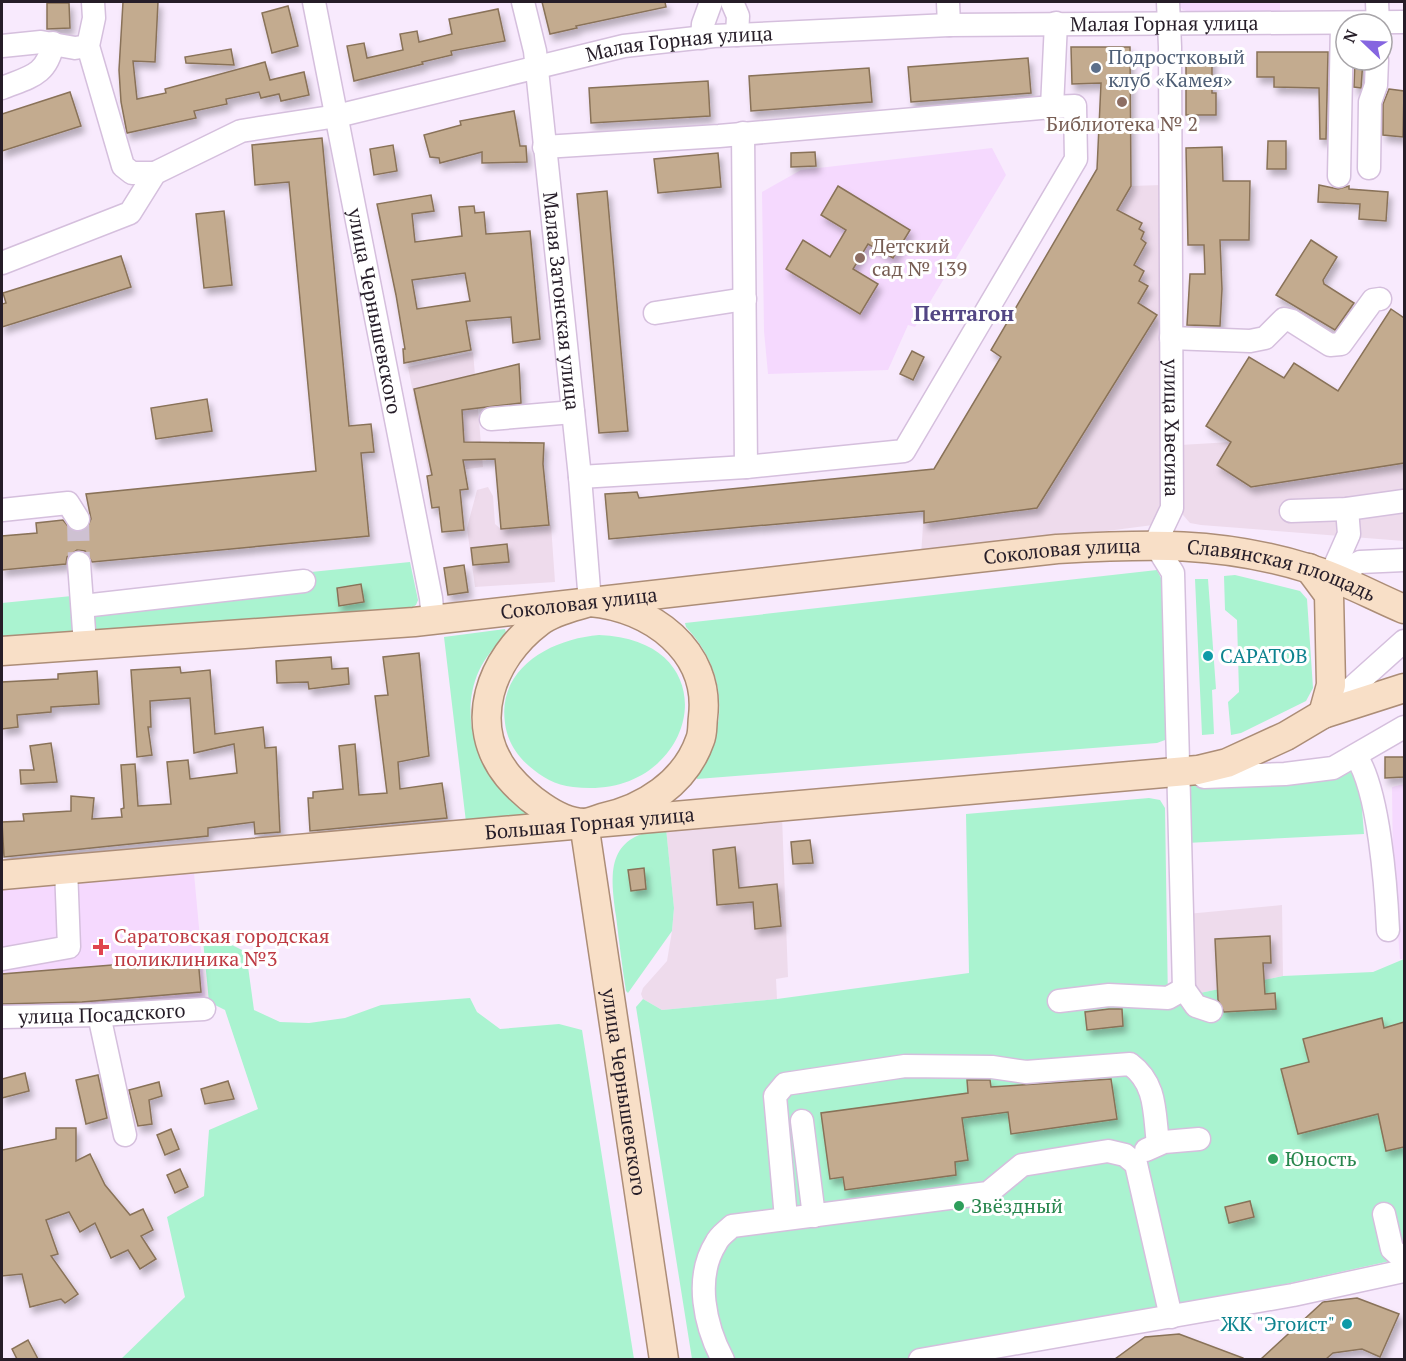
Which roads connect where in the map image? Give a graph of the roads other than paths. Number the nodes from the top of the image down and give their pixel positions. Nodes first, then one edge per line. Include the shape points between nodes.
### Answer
1 (93, 2) edge
2 (314, 2) edge
3 (523, 2) edge
4 (711, 2) edge
5 (732, 2) edge
6 (948, 2) edge
7 (1168, 12) edge
8 (1056, 23) junction
9 (1334, 23) edge
10 (950, 25) junction
11 (737, 35) junction
12 (702, 38) junction
13 (53, 43) junction
14 (2, 46) edge
15 (88, 46) junction
16 (536, 67) junction
17 (1341, 72) edge
18 (1377, 72) edge
19 (2, 87) edge
20 (1052, 107) junction
21 (337, 116) junction
22 (743, 133) junction
23 (544, 147) junction
24 (1369, 168) dead end
25 (155, 173) junction
26 (1339, 176) dead end
27 (2, 263) edge
28 (745, 298) junction
29 (1380, 299) dead end
30 (655, 313) dead end
31 (1171, 338) junction
32 (573, 412) junction
33 (491, 419) dead end
34 (746, 467) junction
35 (580, 477) junction
36 (1404, 501) edge
37 (1347, 509) junction
38 (2, 510) edge
39 (1291, 511) dead end
40 (78, 519) dead end
41 (1155, 544) junction
42 (1404, 560) edge
43 (79, 563) tunnel mouth
44 (1320, 572) junction
45 (304, 581) dead end
46 (590, 602) junction
47 (82, 606) junction
48 (1404, 609) edge
49 (433, 620) junction
50 (1404, 641) edge
51 (85, 644) junction
52 (2, 651) edge
53 (1404, 688) edge
54 (1323, 714) junction
55 (1404, 727) edge
56 (1356, 756) junction
57 (1176, 775) junction
58 (585, 831) junction
59 (66, 868) junction
60 (2, 875) edge
61 (1388, 930) dead end
62 (2, 959) edge
63 (1184, 989) junction
64 (1059, 1001) dead end
65 (204, 1009) dead end
66 (1211, 1011) dead end
67 (99, 1015) junction
68 (2, 1017) edge
69 (802, 1121) dead end
70 (125, 1135) dead end
71 (1199, 1139) dead end
72 (1158, 1144) junction
73 (1136, 1164) junction
74 (1388, 1213) dead end
75 (814, 1216) junction
76 (786, 1218) junction
77 (1404, 1260) edge
78 (1404, 1271) edge
79 (1171, 1317) junction
80 (1038, 1350) edge
81 (664, 1359) edge
82 (723, 1359) edge
83 (920, 1359) edge

1 - 15 street
2 - 21 street, улица Чернышевского
3 - 16 street, Малая Затонская улица
4 - 12 street
5 - 11 street via 738,16
6 - 10 street
7 - 8 street, Малая Горная улица
7 - 9 street, Малая Горная улица
7 - 31 street, улица Хвесина
8 - 10 street, Малая Горная улица
8 - 20 street
10 - 11 street, Малая Горная улица
11 - 12 street, Малая Горная улица
12 - 16 street, Малая Горная улица via 624,46
13 - 14 street
13 - 15 street via 75,48
13 - 19 street via 40,74
15 - 25 street via 123,166 132,173
16 - 21 street, Малая Горная улица
16 - 23 street, Малая Затонская улица
17 - 26 street
18 - 24 street via 1370,102
20 - 22 street
20 - 34 street via 1075,106 1076,159 904,451
21 - 25 street, Малая Горная улица via 241,131
21 - 49 street, улица Чернышевского
22 - 23 street
22 - 28 street
23 - 32 street, Малая Затонская улица
25 - 27 street via 130,213
28 - 30 street
28 - 34 street
29 - 31 street via 1373,300 1341,344 1336,345 1284,319 1265,338 1250,341
31 - 41 street, улица Хвесина via 1172,508
32 - 33 street
32 - 35 street, Малая Затонская улица
34 - 35 street
35 - 46 street, Малая Затонская улица
36 - 37 street
37 - 39 street
37 - 44 street via 1349,534
38 - 40 street via 68,503
41 - 44 main road, Славянская площадь via 1233,551
41 - 46 main road, Соколовая улица via 1058,549
41 - 57 street via 1173,573
42 - 44 street via 1359,562
43 - 47 street
44 - 48 main road, Славянская площадь
44 - 54 main road via 1329,595 1330,685
45 - 47 street
46 - 49 main road, Соколовая улица
46 - 58 main road via 541,620 507,651 495,674 486,709 497,757 517,787
46 - 58 main road via 620,607 658,623 687,651 705,701 701,739 673,782 642,806
47 - 51 street
49 - 51 main road, Соколовая улица
50 - 54 street
51 - 52 main road, Соколовая улица
53 - 54 main road
54 - 57 main road via 1227,763
55 - 56 street
56 - 57 street via 1333,768 1285,774
56 - 61 street via 1367,776 1386,882
57 - 58 main road, Большая Горная улица
57 - 63 street
58 - 59 main road, Большая Горная улица via 440,838
58 - 81 main road, улица Чернышевского
59 - 60 main road, Большая Горная улица
59 - 62 street via 69,947
63 - 64 street via 1168,998 1109,995
63 - 66 street via 1196,1006
65 - 67 street, улица Посадского
67 - 68 street, улица Посадского
67 - 70 street
69 - 75 street
71 - 72 street
72 - 73 street via 1148,1147
72 - 76 street via 1150,1087 1144,1074 1130,1064 1026,1072 992,1066 905,1066 785,1084 775,1096
73 - 75 street via 1125,1155 1108,1151 1022,1165 988,1193
73 - 79 street
74 - 77 street
75 - 76 street
76 - 82 street via 732,1226 716,1242 707,1263 704,1300 711,1337
78 - 79 street
79 - 80 street
80 - 83 street

